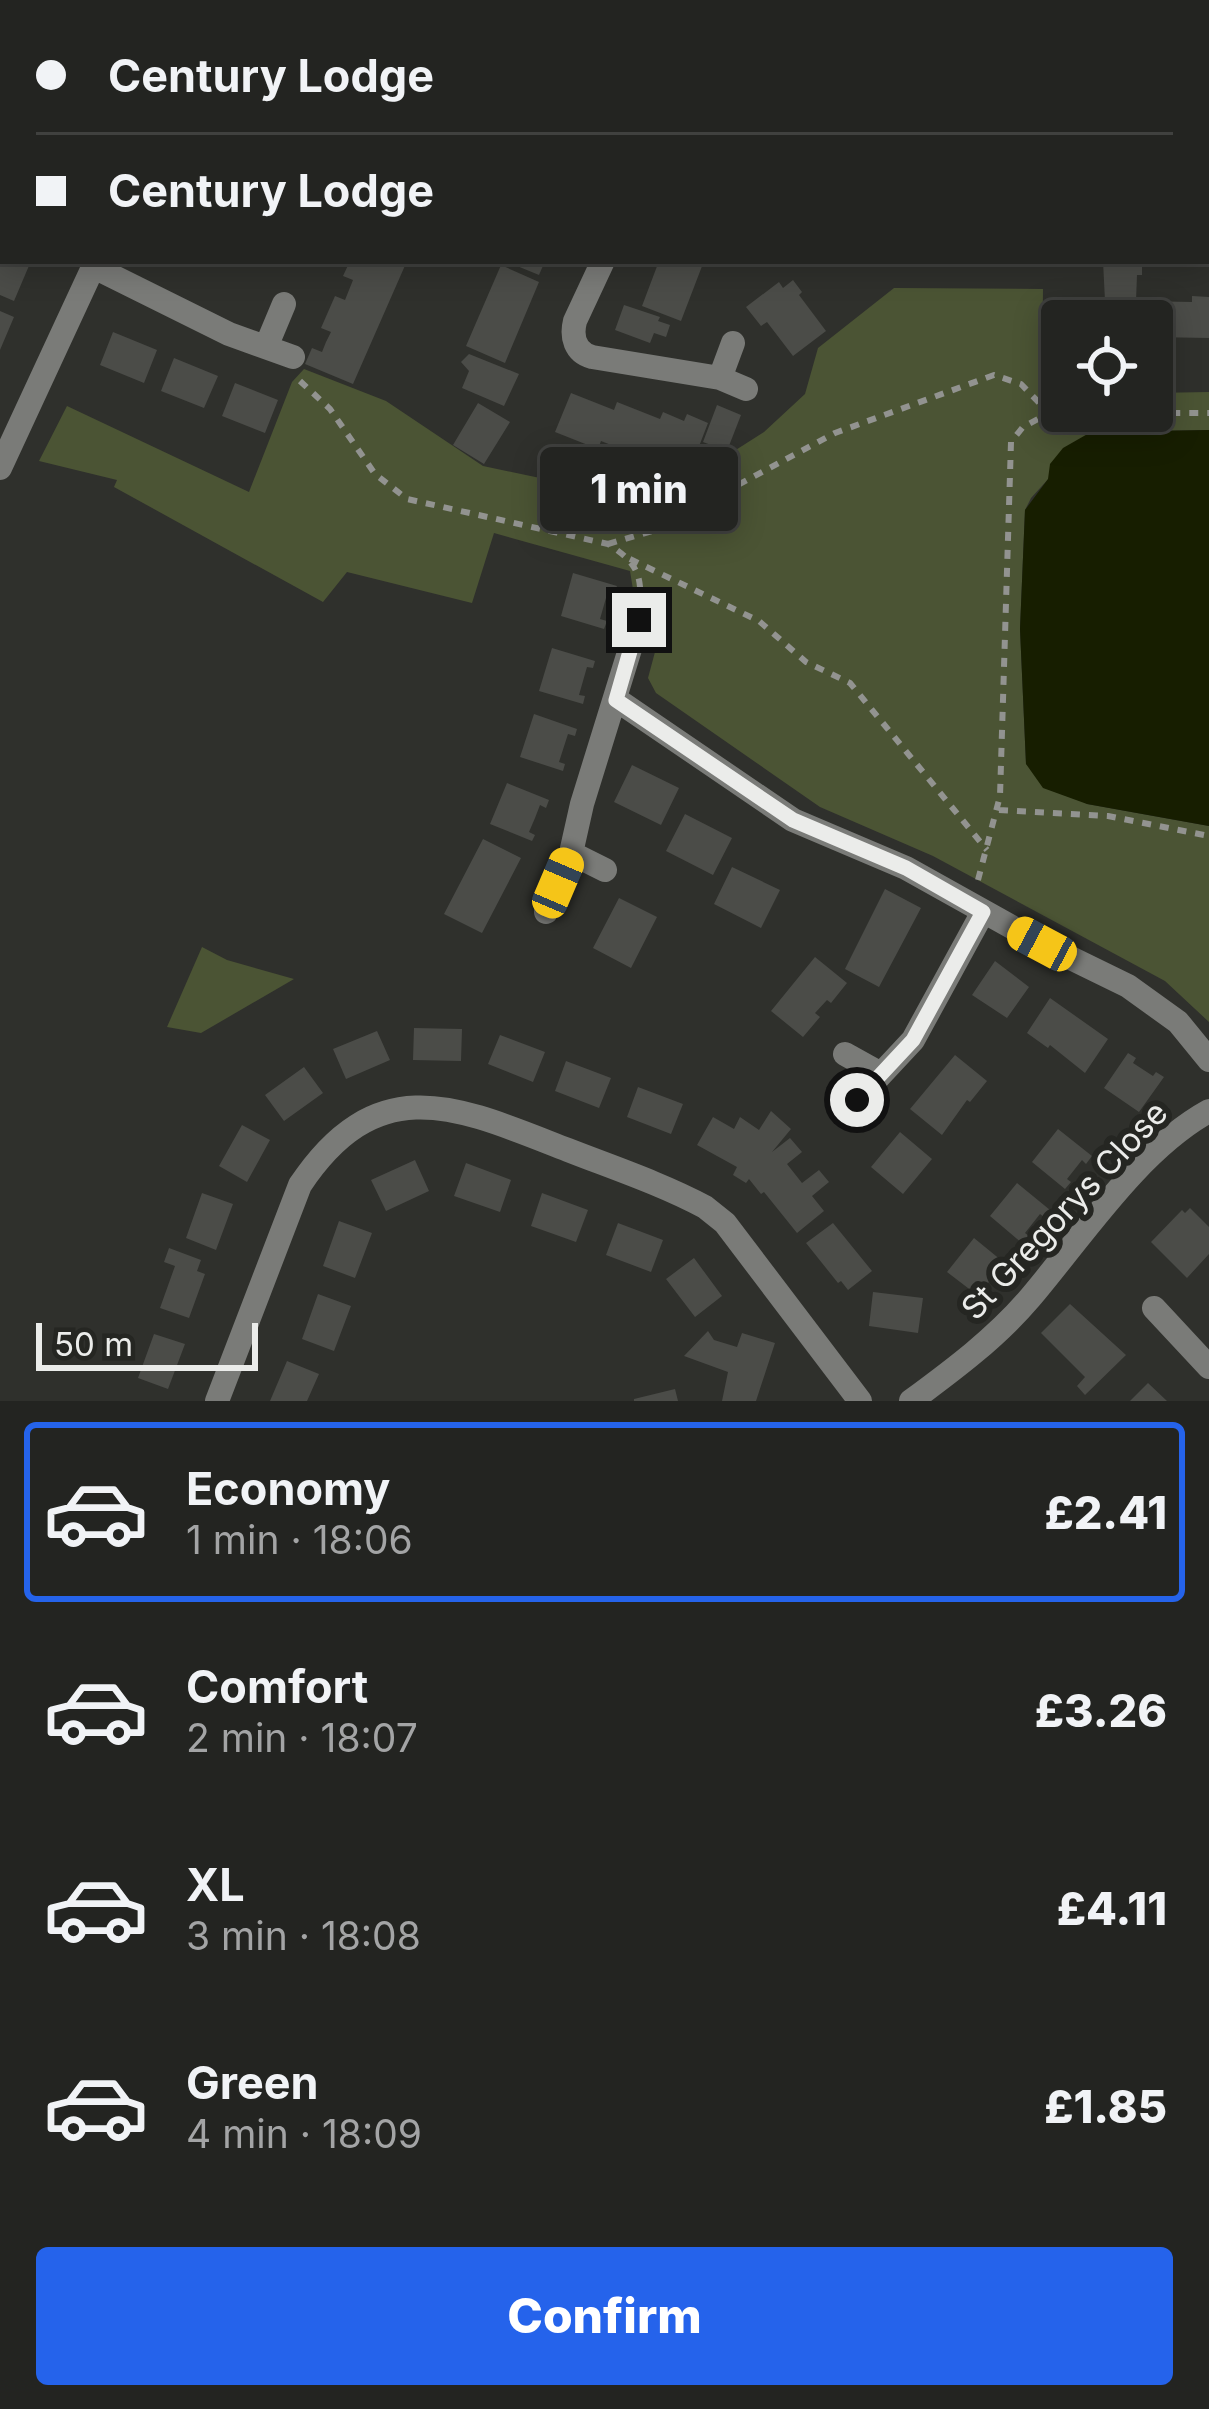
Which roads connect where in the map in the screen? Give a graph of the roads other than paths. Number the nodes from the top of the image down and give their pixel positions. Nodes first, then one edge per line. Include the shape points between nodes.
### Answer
1 (95, 264) edge
2 (602, 264) edge
3 (284, 304) dead end
4 (733, 343) dead end
5 (266, 347) junction
6 (293, 357) road end
7 (720, 378) junction
8 (746, 389) dead end
9 (0, 468) edge
10 (639, 620) road end
11 (616, 700) junction
12 (571, 853) junction
13 (605, 870) dead end
14 (974, 907) junction
15 (546, 912) dead end
16 (845, 1054) dead end
17 (1209, 1060) edge
18 (881, 1074) junction
19 (857, 1100) dead end
20 (1209, 1111) edge
21 (1154, 1308) dead end
22 (1209, 1367) edge
23 (218, 1401) edge
24 (860, 1401) edge
25 (911, 1401) edge

1 - 5 street
1 - 9 street
2 - 7 street via 574,321 579,349
3 - 5 street
4 - 7 street
5 - 6 street
7 - 8 street
10 - 11 street
11 - 12 street
11 - 14 street via 793,820
12 - 13 street
12 - 15 street
14 - 17 street via 1156,1004
14 - 18 street via 932,1010
16 - 18 street
18 - 19 street
20 - 25 street, St Gregorys Close via 1146,1163 989,1340
21 - 22 street
23 - 24 street via 300,1185 318,1158 362,1122 419,1106 478,1115 705,1208 724,1222

